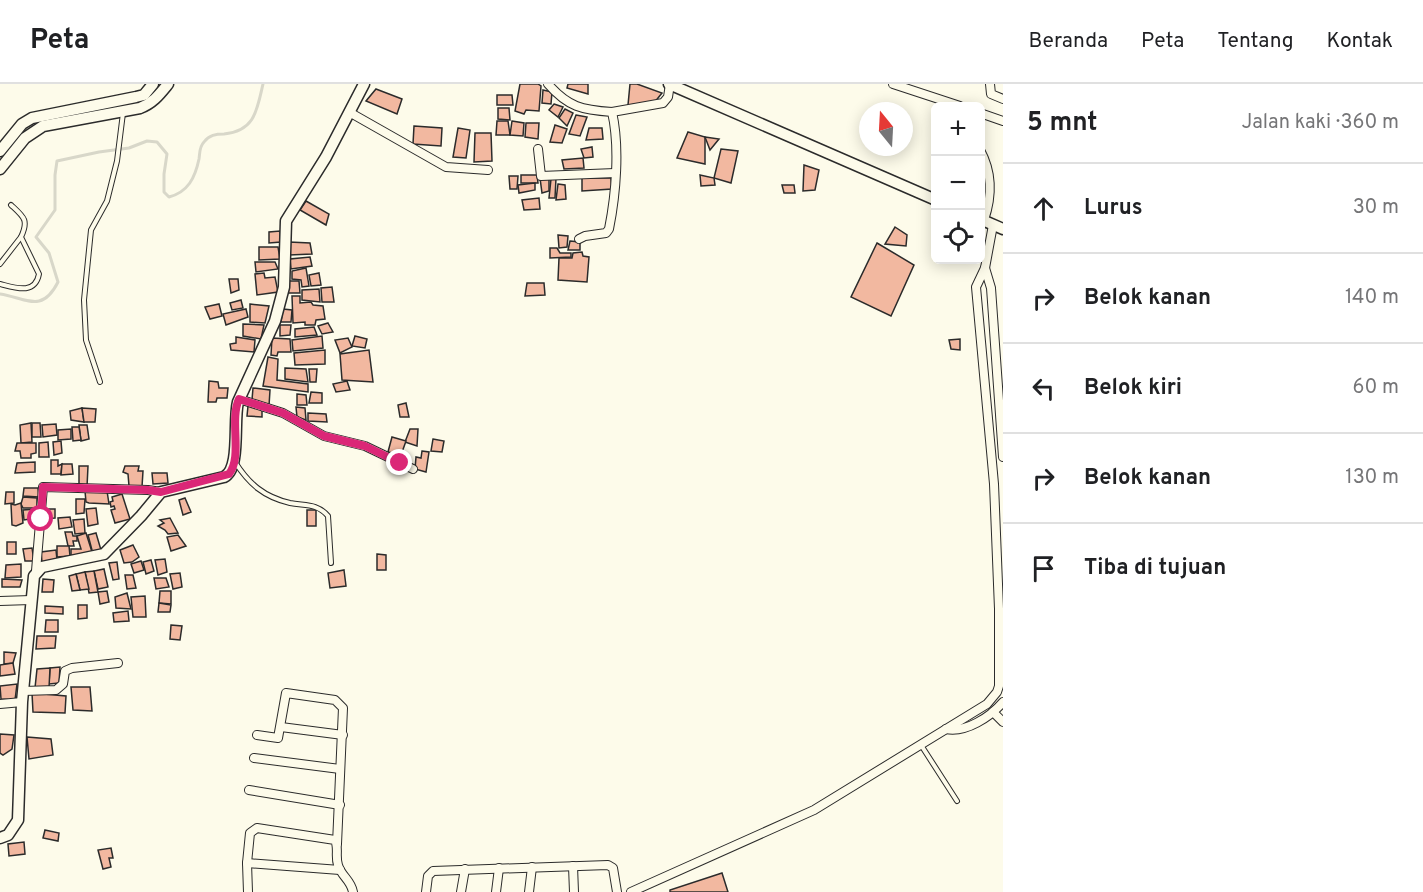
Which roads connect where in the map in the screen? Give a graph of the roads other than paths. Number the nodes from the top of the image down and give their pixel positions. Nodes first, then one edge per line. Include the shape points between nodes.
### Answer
1 (153, 84) edge
2 (168, 84) edge
3 (364, 84) edge
4 (548, 84) edge
5 (670, 84) edge
6 (893, 84) edge
7 (990, 84) edge
8 (1003, 99) edge
9 (948, 102) edge
10 (123, 111) junction
11 (349, 112) junction
12 (612, 112) junction
13 (985, 114) edge
14 (1003, 121) edge
15 (538, 149) dead end
16 (0, 151) edge
17 (983, 156) edge
18 (0, 169) edge
19 (488, 170) dead end
20 (615, 173) junction
21 (931, 198) edge
22 (11, 205) dead end
23 (990, 223) edge
24 (21, 237) junction
25 (579, 239) dead end
26 (0, 264) edge
27 (985, 268) junction
28 (0, 284) edge
29 (997, 380) junction
30 (985, 381) junction
31 (100, 382) dead end
32 (239, 399) junction
33 (1003, 457) edge
34 (234, 462) junction
35 (413, 469) dead end
36 (161, 492) junction
37 (999, 495) edge
38 (331, 563) dead end
39 (36, 571) junction
40 (32, 600) junction
41 (0, 601) edge
42 (1001, 609) edge
43 (118, 663) dead end
44 (23, 697) junction
45 (1003, 702) edge
46 (0, 704) edge
47 (993, 712) junction
48 (1003, 722) edge
49 (280, 727) junction
50 (946, 729) junction
51 (257, 735) dead end
52 (343, 735) junction
53 (921, 745) junction
54 (254, 758) dead end
55 (340, 769) junction
56 (249, 790) dead end
57 (957, 801) dead end
58 (340, 805) junction
59 (0, 838) edge
60 (337, 844) junction
61 (247, 863) junction
62 (573, 866) junction
63 (532, 867) junction
64 (499, 868) junction
65 (465, 869) junction
66 (340, 870) junction
67 (248, 892) edge
68 (353, 892) edge
69 (426, 892) edge
70 (461, 892) edge
71 (496, 892) edge
72 (529, 892) edge
73 (574, 892) edge
74 (617, 892) edge
75 (631, 892) edge

1 - 16 street via 136,97 32,118 22,124
2 - 10 street via 149,105
3 - 11 street
4 - 12 street via 569,105
5 - 12 street via 663,103
5 - 21 street
6 - 9 street
7 - 8 street via 990,94
10 - 18 street via 43,126 25,138
10 - 31 lane via 107,201 91,230 84,300 86,340
11 - 19 street via 446,168
11 - 32 street via 286,221 284,287 275,321
12 - 20 street
13 - 14 street
15 - 20 street via 542,176
17 - 23 street via 988,167
20 - 25 street via 608,231
22 - 24 lane via 24,216
23 - 27 street
24 - 26 lane
24 - 28 lane via 39,271 38,279 25,290
27 - 29 street via 991,288
27 - 30 street via 976,287
29 - 30 street
29 - 33 street
30 - 37 street
32 - 34 street
32 - 35 street via 283,413 324,436 365,446
34 - 36 street via 224,477
34 - 38 lane via 260,491 282,501 323,510 328,516
36 - 39 street via 104,554
36 - 39 street via 42,488
37 - 42 street
39 - 40 street
40 - 41 street
40 - 44 street
42 - 50 street via 997,692 987,704
43 - 44 street via 72,668 63,675 60,688
44 - 46 street
44 - 59 street via 18,820 8,835
45 - 47 street
47 - 48 street
47 - 50 street via 979,722
49 - 51 street via 278,738
49 - 52 street
49 - 52 street via 284,697 291,692 335,700 343,708
50 - 53 street
52 - 55 street
53 - 57 lane
53 - 75 street via 814,810
54 - 55 street
55 - 58 street
56 - 58 street
58 - 60 street
60 - 61 street via 331,838 257,828 250,833
60 - 66 street
61 - 66 street
61 - 67 street
62 - 63 street
62 - 73 street
62 - 74 street via 610,866 615,873
63 - 64 street
63 - 72 street
64 - 65 street
64 - 71 street
65 - 69 street via 433,871 428,876
65 - 70 street
66 - 68 street via 352,884

